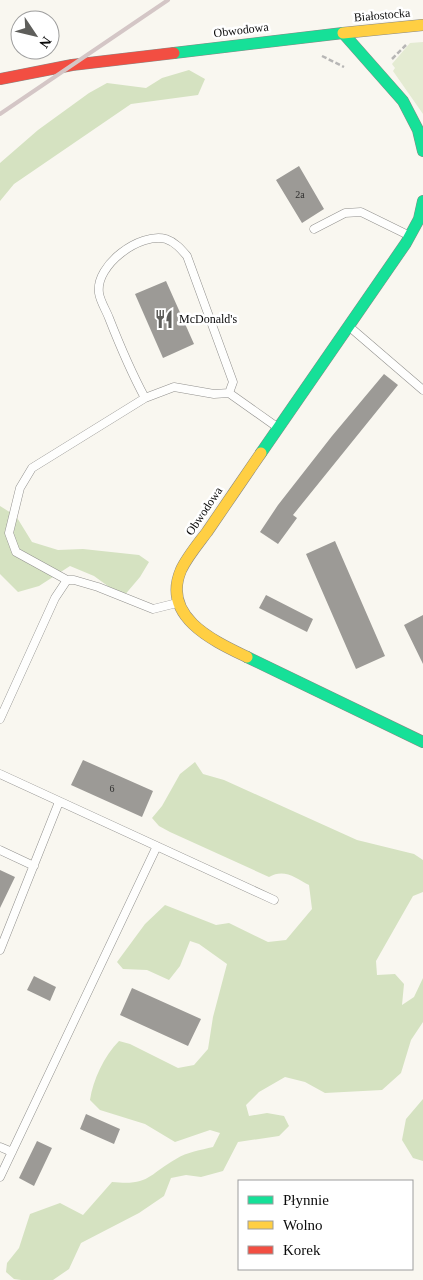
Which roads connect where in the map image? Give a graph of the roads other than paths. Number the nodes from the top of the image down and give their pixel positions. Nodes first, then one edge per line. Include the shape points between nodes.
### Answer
1 (423, 25) edge
2 (343, 33) junction
3 (0, 79) edge
4 (423, 151) edge
5 (423, 201) edge
6 (314, 229) dead end
7 (409, 236) junction
8 (348, 326) junction
9 (423, 390) edge
10 (229, 393) junction
11 (145, 398) junction
12 (278, 428) junction
13 (67, 580) junction
14 (179, 602) junction
15 (0, 719) edge
16 (423, 742) edge
17 (0, 774) edge
18 (59, 802) junction
19 (157, 846) junction
20 (0, 850) edge
21 (34, 866) junction
22 (274, 900) dead end
23 (0, 950) edge
24 (0, 1147) edge
25 (12, 1152) junction
26 (0, 1177) edge

1 - 2 main road, Białostocka
2 - 3 main road, Obwodowa via 72,65
2 - 4 main road via 353,48 400,95 413,120
5 - 7 main road, Obwodowa via 419,219
6 - 7 lane via 345,213 361,212
7 - 8 main road, Obwodowa
8 - 9 lane
8 - 12 main road, Obwodowa
10 - 11 lane via 214,394 174,387
10 - 11 lane via 233,382 187,256 177,245 165,239 149,239 127,249 108,265 100,278 99,293 127,366
10 - 12 lane
11 - 13 lane via 32,468 20,488 8,533 16,552
12 - 14 main road, Obwodowa via 180,572
13 - 14 lane via 98,587 153,609
13 - 15 lane via 55,598
14 - 16 main road via 193,627 211,640
17 - 18 lane
18 - 19 lane
18 - 21 lane
19 - 22 lane
19 - 25 lane
20 - 21 lane
21 - 23 lane
24 - 25 lane
25 - 26 lane

